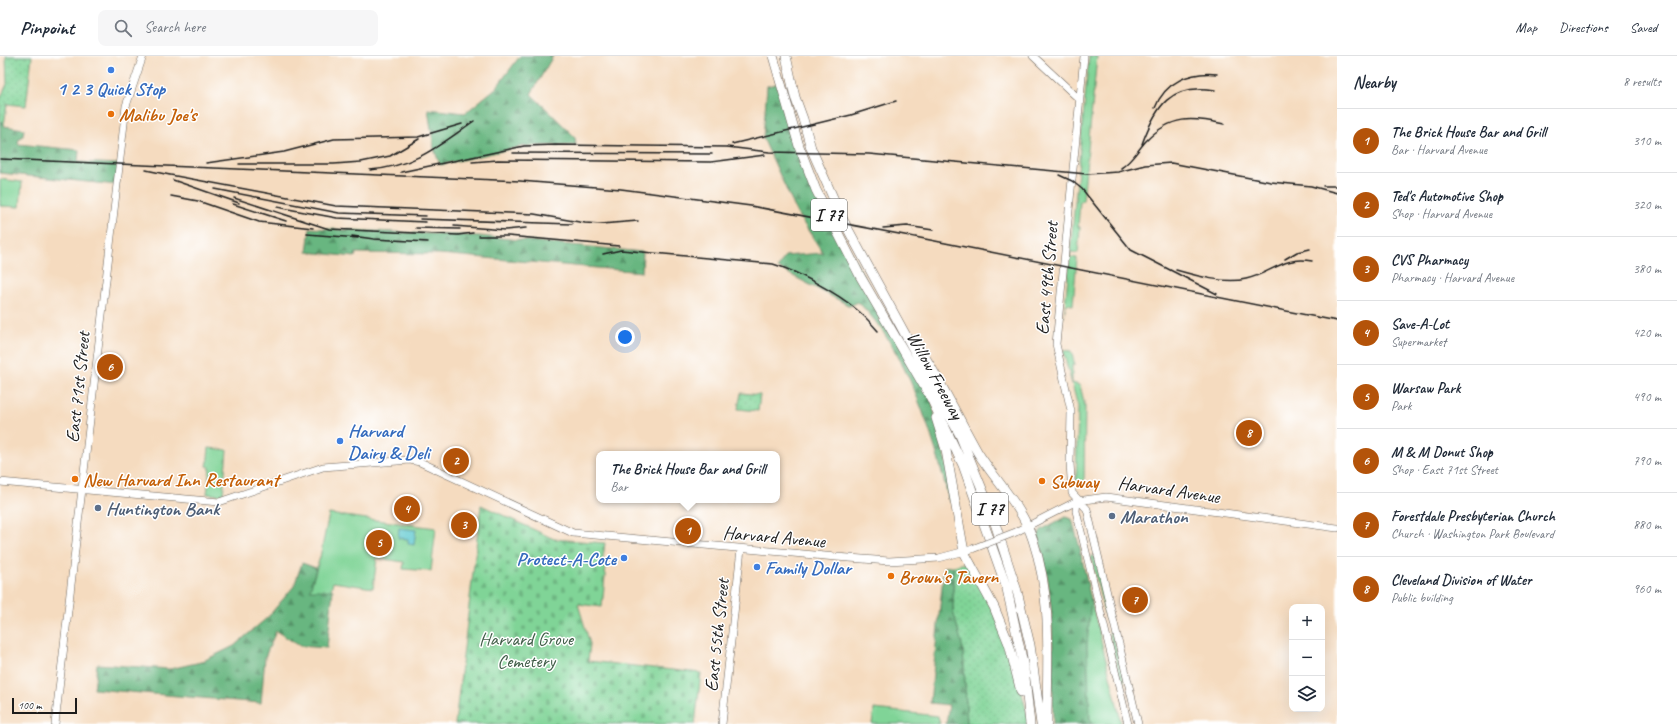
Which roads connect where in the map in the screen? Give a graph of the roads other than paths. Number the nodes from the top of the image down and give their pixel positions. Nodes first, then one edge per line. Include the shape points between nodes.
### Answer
1 (143, 56) edge
2 (773, 56) edge
3 (786, 56) edge
4 (793, 56) edge
5 (1033, 56) edge
6 (1084, 56) edge
7 (794, 97) junction
8 (1079, 99) junction
9 (896, 314) junction
10 (931, 398) junction
11 (0, 482) edge
12 (82, 489) junction
13 (1077, 500) junction
14 (1027, 526) junction
15 (1337, 528) edge
16 (741, 549) junction
17 (968, 551) junction
18 (55, 724) edge
19 (722, 724) edge
20 (1030, 724) edge
21 (1041, 724) edge
22 (1047, 724) edge
23 (1128, 724) edge
24 (1138, 724) edge

1 - 12 main road, East 71st Street via 126,106
2 - 10 highway, Willow Freeway / I 77 via 799,146 816,190 860,276
3 - 7 highway, Willow Freeway / I 77
4 - 7 highway
5 - 8 main road
6 - 8 main road, East 49th Street
7 - 9 highway, Willow Freeway / I 77 via 811,148 843,220
8 - 13 main road, East 49th Street via 1056,344 1071,411 1072,493
9 - 14 highway via 932,369 979,453
9 - 21 highway, Willow Freeway / I 77 via 960,435 991,511 1017,591 1028,637
10 - 17 highway via 946,450
10 - 20 highway, Willow Freeway / I 77 via 963,465 1007,589 1024,668
11 - 12 main road, Harvard Avenue
12 - 16 main road, Harvard Avenue via 218,502 323,467 414,461 573,533
12 - 18 main road, East 71st Street
13 - 14 main road, Harvard Avenue
13 - 15 main road, Harvard Avenue via 1116,497
13 - 23 main road via 1076,511
13 - 24 main road via 1087,509
14 - 17 main road, Harvard Avenue, bridge
14 - 22 highway via 1042,571 1049,621
16 - 17 main road, Harvard Avenue via 888,560 916,560
16 - 19 main road, East 55th Street
17 - 20 highway via 1009,644

